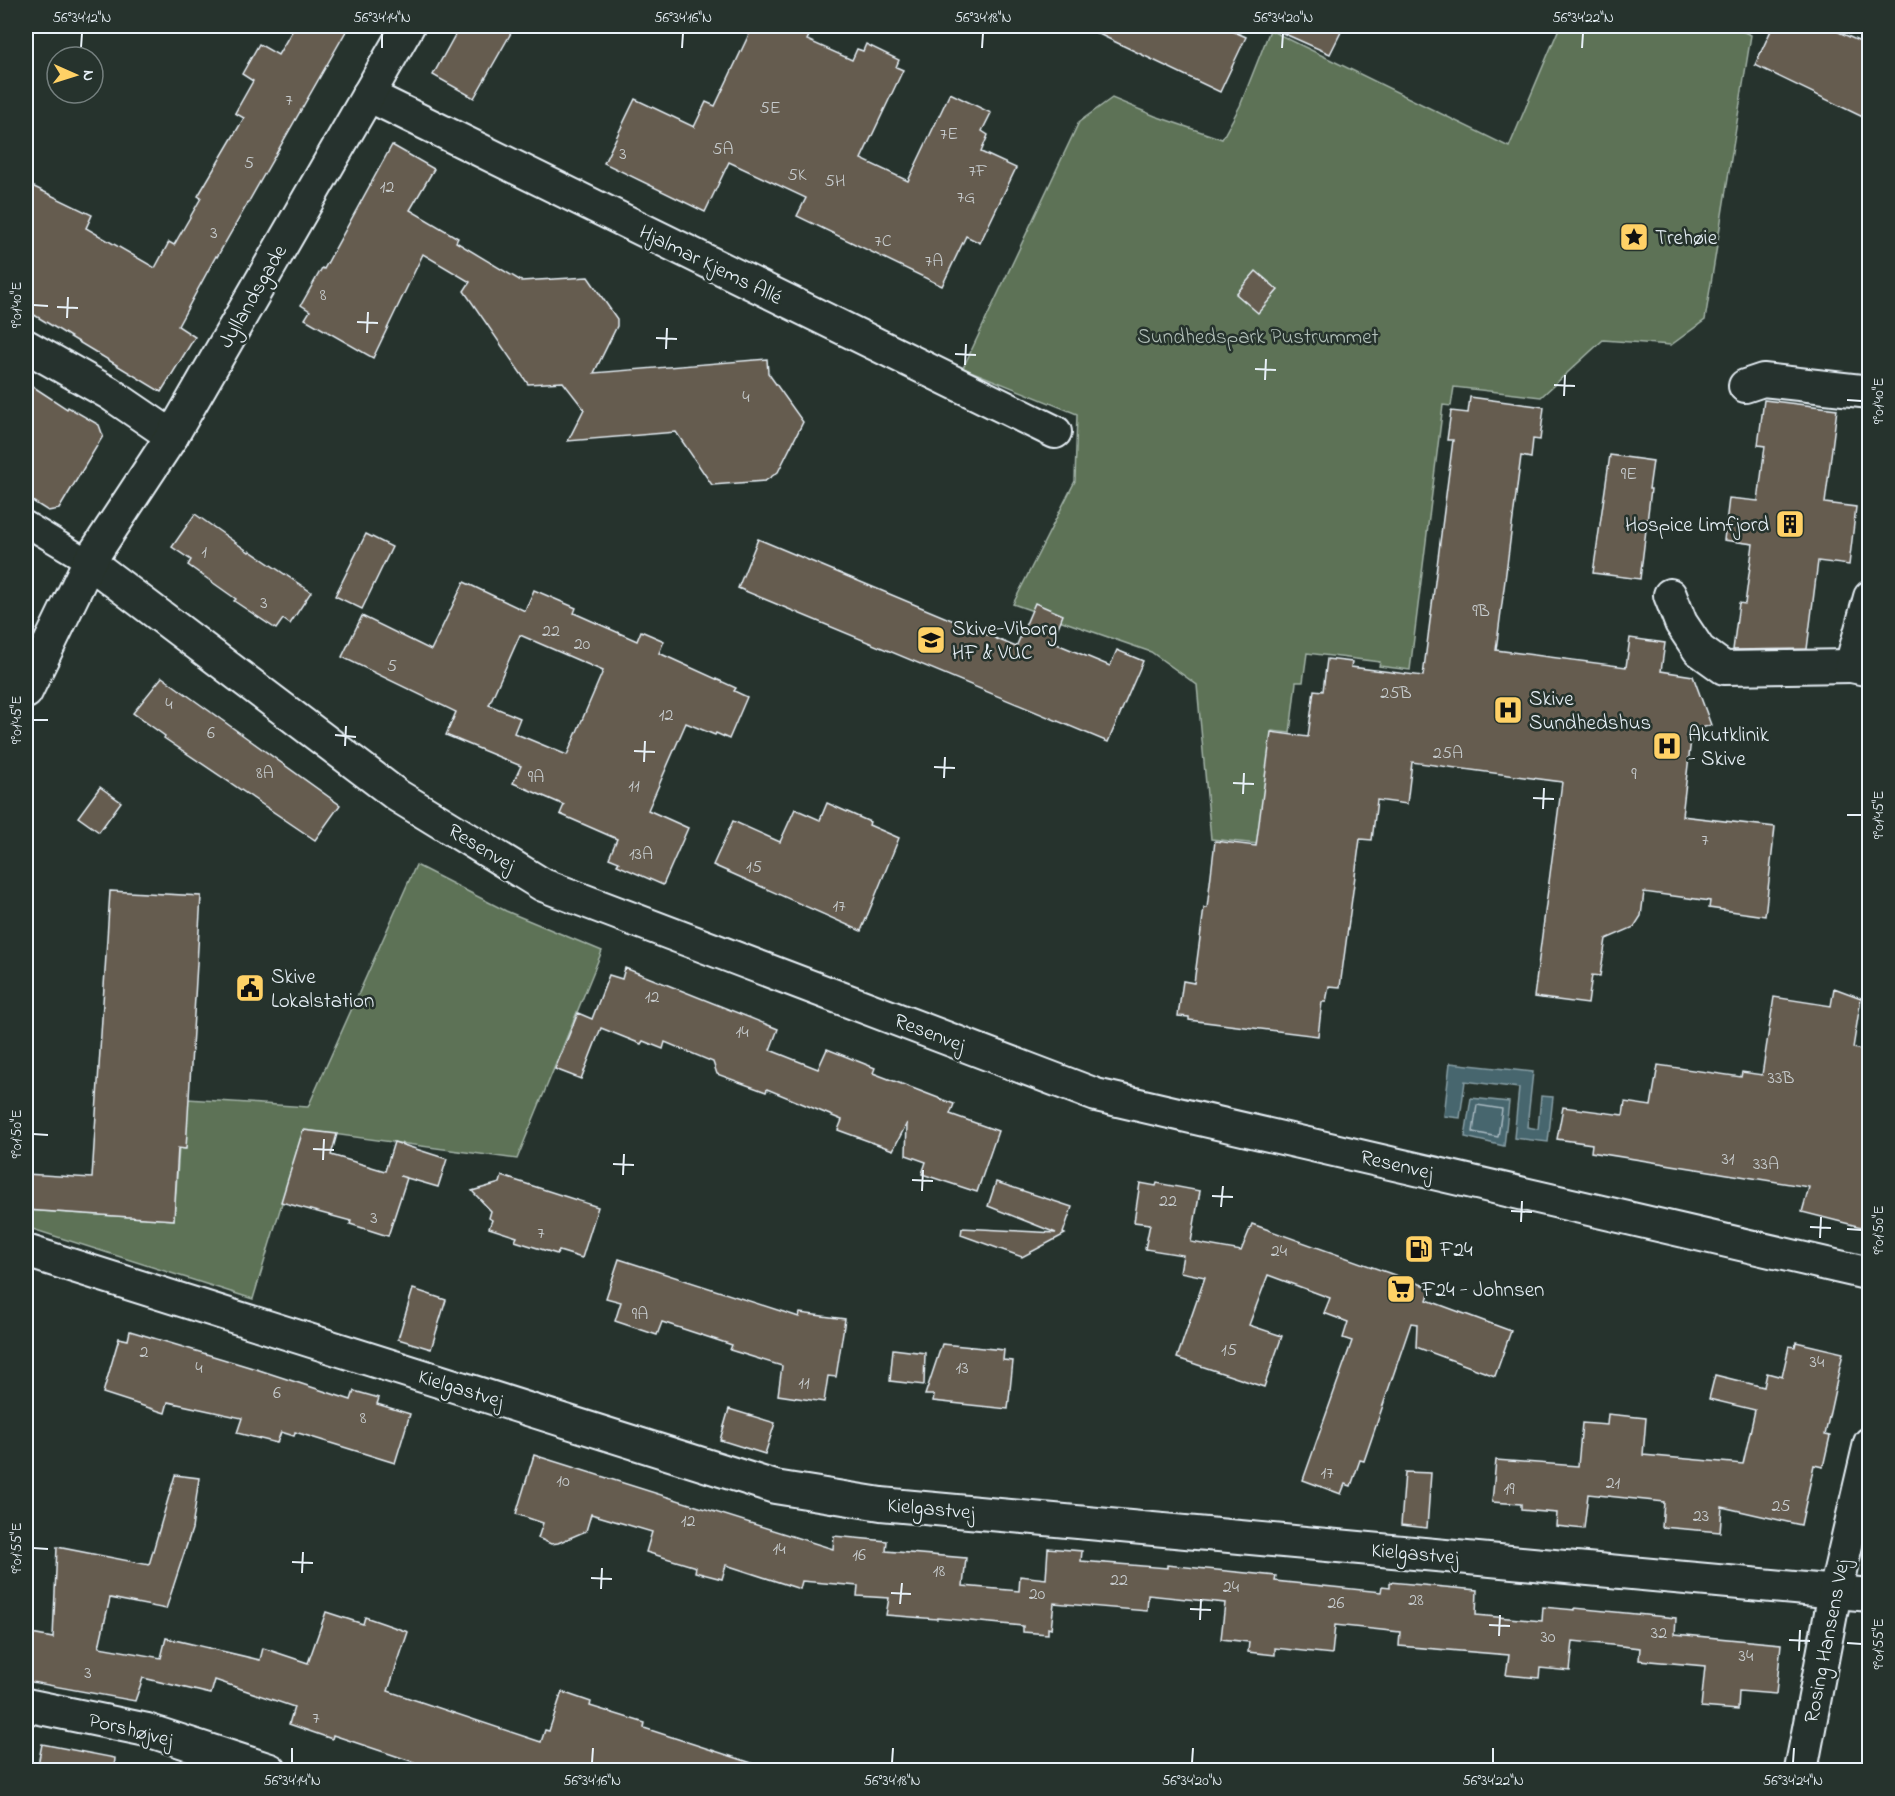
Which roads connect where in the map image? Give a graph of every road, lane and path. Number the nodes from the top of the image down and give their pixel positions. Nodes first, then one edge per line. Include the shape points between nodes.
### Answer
1 (408, 26) edge
2 (368, 95) junction
3 (26, 346) edge
4 (1745, 386) dead end
5 (1869, 392) edge
6 (1055, 432) dead end
7 (172, 436) junction
8 (26, 524) edge
9 (90, 562) junction
10 (1670, 595) dead end
11 (1869, 597) edge
12 (1860, 668) edge
13 (26, 692) edge
14 (26, 1251) edge
15 (1869, 1274) edge
16 (1869, 1443) edge
17 (1834, 1592) junction
18 (1869, 1595) edge
19 (26, 1705) edge
20 (270, 1770) edge
21 (1801, 1770) edge

1 - 2 street, Jyllandsgade
2 - 6 street, Hjalmar Kjems Allé
2 - 7 street, Jyllandsgade
3 - 7 street via 109,393
4 - 5 street via 1763,380
7 - 9 street, Jyllandsgade
8 - 9 street
9 - 13 street, Jyllandsgade
9 - 15 street, Resenvej via 398,796 543,885 1096,1095
10 - 12 street via 1680,623 1699,650 1724,668
11 - 12 street
14 - 17 street, Kielgastvej via 775,1487 881,1504
16 - 17 street, Rosing Hansens Vej
17 - 18 street, Kielgastvej
17 - 21 street, Rosing Hansens Vej
19 - 20 street, Porshøjvej via 147,1730

